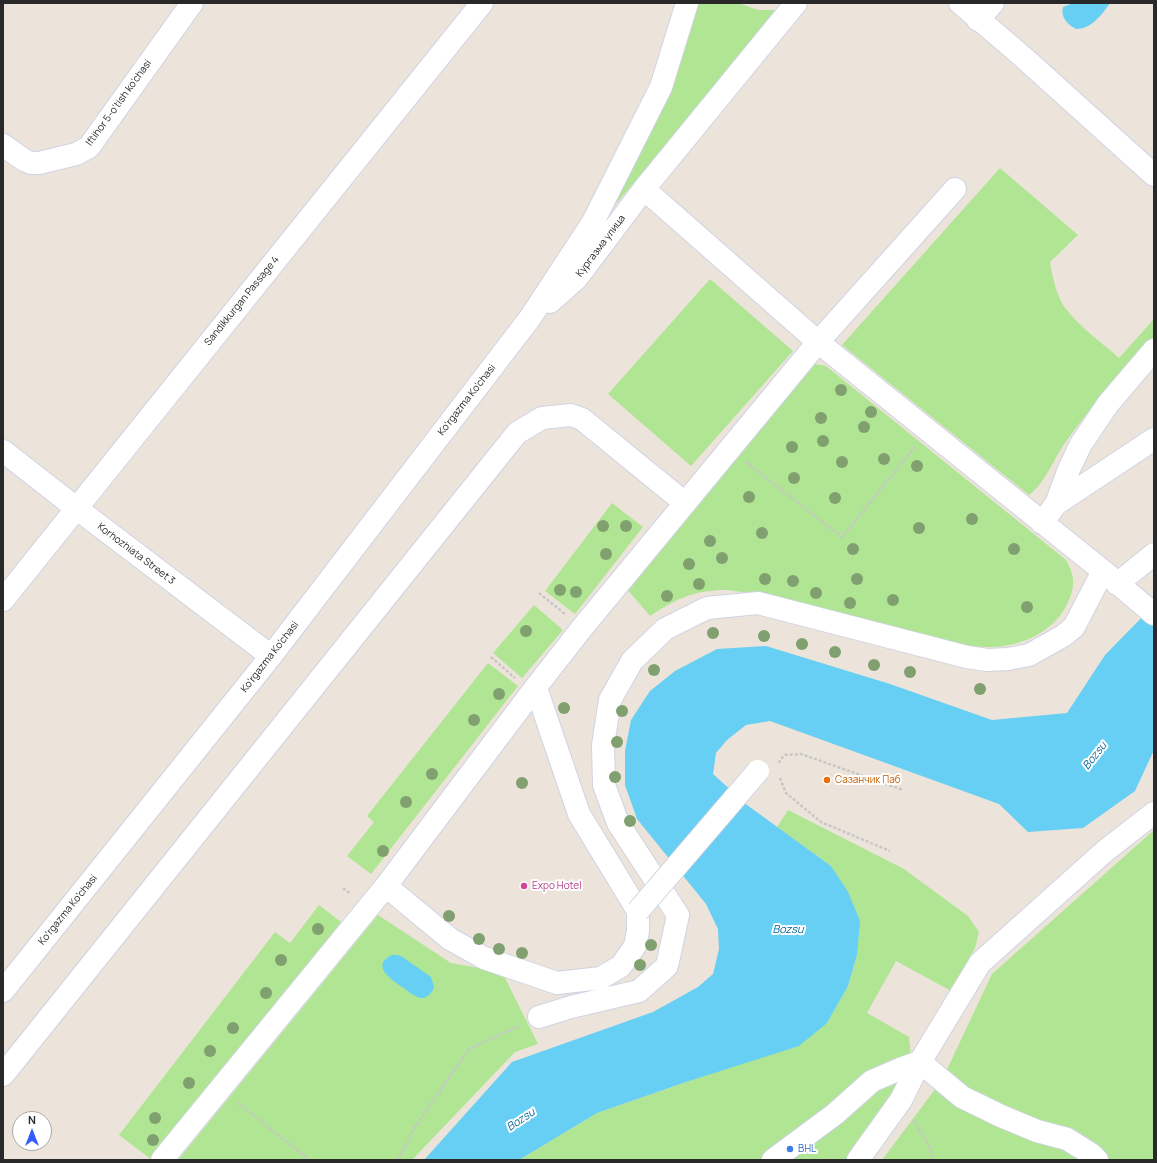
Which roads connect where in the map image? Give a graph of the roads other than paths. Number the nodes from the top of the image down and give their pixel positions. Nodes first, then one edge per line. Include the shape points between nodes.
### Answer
1 (192, 3) edge
2 (482, 3) edge
3 (687, 3) edge
4 (796, 3) edge
5 (960, 3) edge
6 (993, 3) edge
7 (978, 20) junction
8 (3, 144) edge
9 (1154, 175) edge
10 (644, 189) junction
11 (955, 189) dead end
12 (530, 318) junction
13 (818, 342) junction
14 (1154, 350) edge
15 (1154, 439) edge
16 (3, 451) edge
17 (685, 503) junction
18 (1056, 504) junction
19 (76, 508) junction
20 (1042, 523) junction
21 (1154, 554) edge
22 (1115, 581) junction
23 (3, 600) edge
24 (1154, 614) edge
25 (271, 656) junction
26 (534, 690) junction
27 (768, 770) road end
28 (1149, 824) edge
29 (386, 886) junction
30 (638, 911) junction
31 (3, 991) edge
32 (539, 1017) road end
33 (920, 1062) junction
34 (3, 1075) edge
35 (162, 1160) edge
36 (772, 1160) edge
37 (858, 1160) edge
38 (1096, 1160) edge

1 - 8 street, Iftihor 5-o'tish ko'chasi via 89,147 76,154 31,163
2 - 19 street, Sandikkurgаn Passage 4
3 - 12 street, Кургазма улица via 661,87 593,222
4 - 10 street, Кургазма улица
5 - 7 street
6 - 7 street
7 - 9 street
10 - 12 street, Кургазма улица via 577,278
10 - 13 street
11 - 13 street
12 - 25 street, Ko'rgazma Ko'chasi
13 - 17 street
13 - 20 street
14 - 18 street via 1113,398 1081,444
15 - 18 street
16 - 19 street, Korhozhiаta Street 3
17 - 26 street
17 - 34 street via 582,419 571,415 542,418 517,433
18 - 20 street
19 - 23 street, Sandikkurgаn Passage 4
19 - 25 street, Korhozhiаta Street 3
20 - 22 street
21 - 22 street
22 - 24 street
22 - 32 street via 1074,627 1058,639 1029,655 1008,658 987,660 966,657 758,603 707,608 665,629 632,661 610,700 603,745 604,785 618,823 678,915 667,966 639,991
25 - 31 street, Ko'rgazma Ko'chasi
26 - 29 street
26 - 30 street via 579,814
27 - 30 street, bridge
28 - 33 street via 1105,851 980,963
29 - 30 street via 450,939 484,958 557,983 601,978 621,966 635,946
29 - 35 street
33 - 36 street via 872,1082 835,1114
33 - 37 street via 901,1100
33 - 38 street via 962,1097 1038,1131 1067,1139

